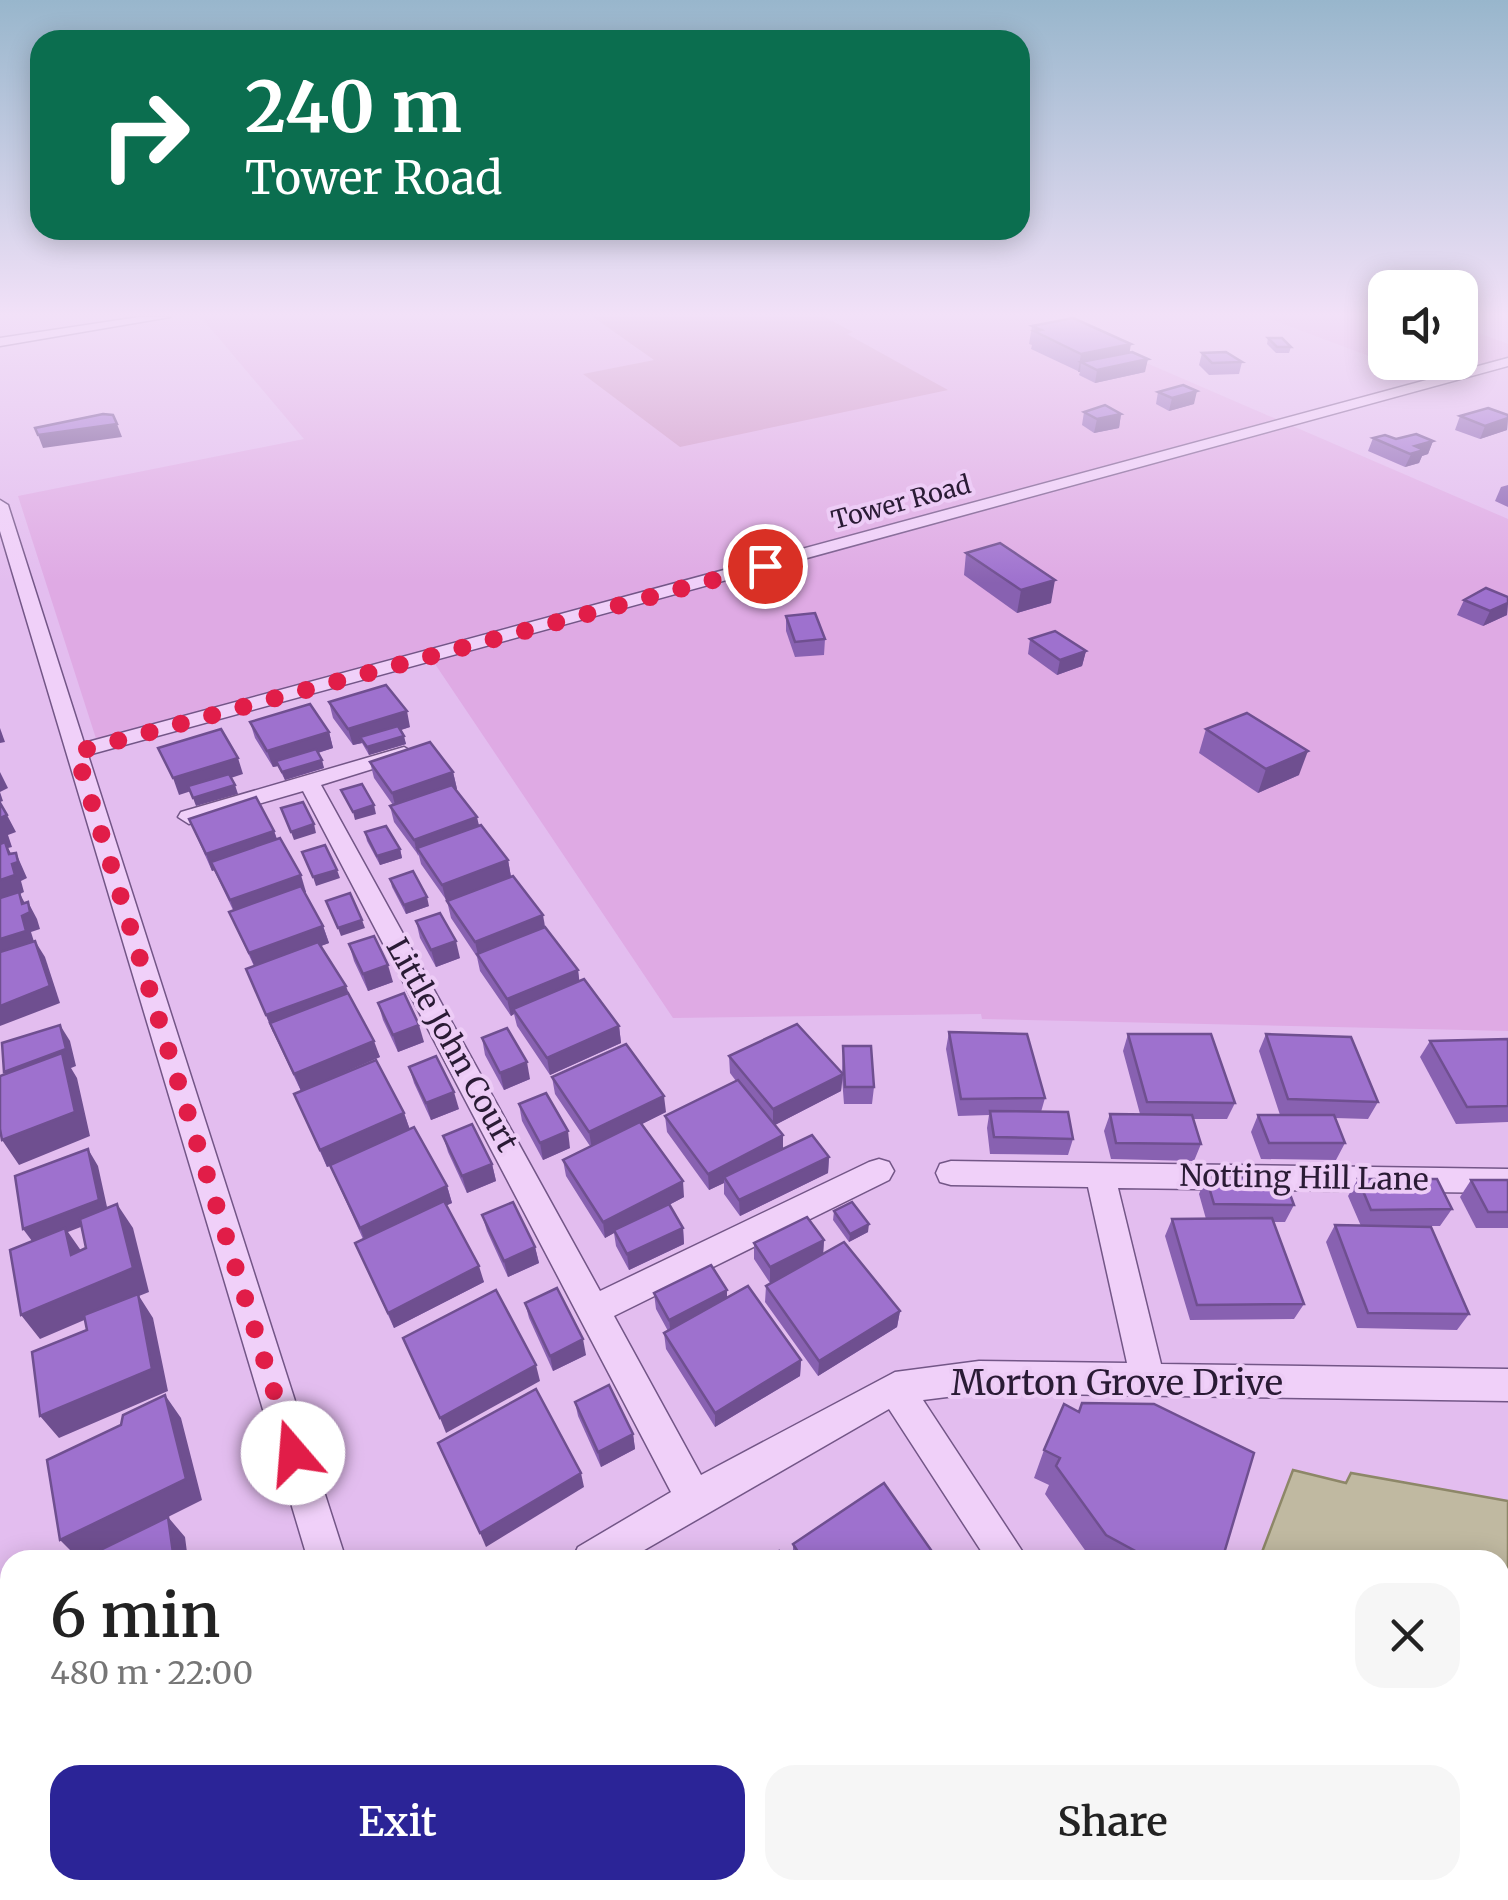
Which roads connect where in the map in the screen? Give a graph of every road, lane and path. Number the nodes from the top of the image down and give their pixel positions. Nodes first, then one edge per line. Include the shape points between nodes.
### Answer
1 (1348, 406) edge
2 (0, 505) edge
3 (7, 549) edge
4 (422, 748) edge
5 (76, 752) junction
6 (308, 782) junction
7 (189, 818) edge
8 (879, 1171) dead end
9 (951, 1173) dead end
10 (1100, 1175) junction
11 (1508, 1181) edge
12 (595, 1309) junction
13 (1148, 1380) junction
14 (1508, 1384) edge
15 (895, 1388) junction
16 (694, 1500) junction
17 (324, 1550) edge
18 (608, 1550) edge
19 (1001, 1550) edge

1 - 5 street, Tower Road
2 - 3 street
3 - 5 street
4 - 6 street
5 - 17 street
6 - 7 street
6 - 12 street, Little John Court
8 - 12 street
9 - 10 street, Notting Hill Lane
10 - 11 street, Notting Hill Lane
10 - 13 street
12 - 16 street, Little John Court
13 - 14 street, Morton Grove Drive
13 - 15 street, Morton Grove Drive via 979,1377
15 - 16 street, Morton Grove Drive
15 - 19 street
16 - 18 street, Morton Grove Drive

